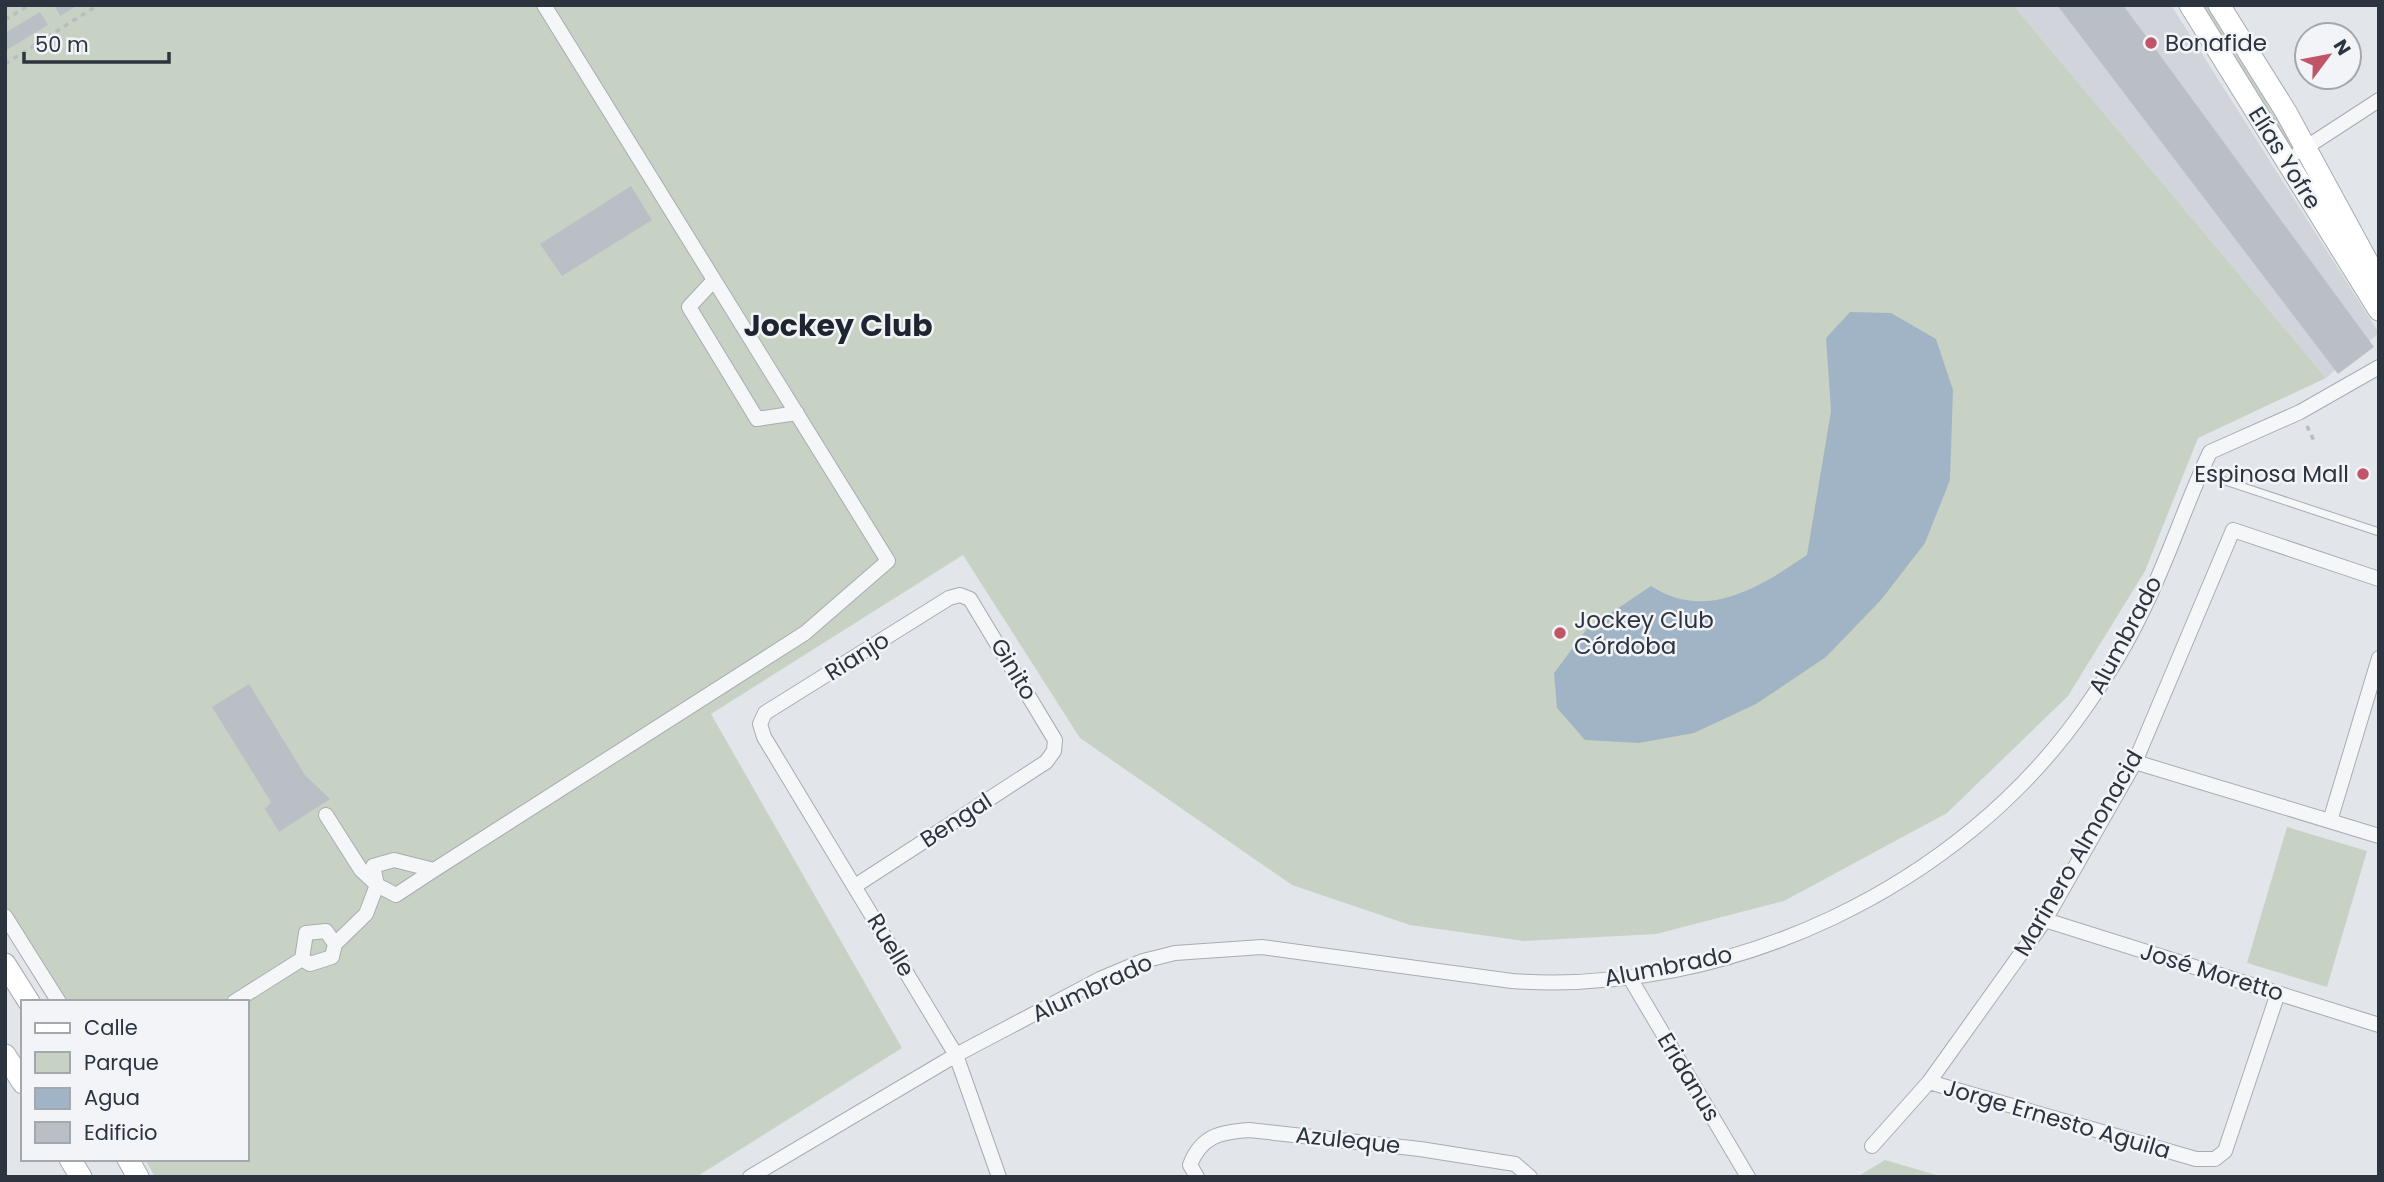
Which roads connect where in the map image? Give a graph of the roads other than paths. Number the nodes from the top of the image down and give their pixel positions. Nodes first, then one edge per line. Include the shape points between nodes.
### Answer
1 (544, 5) edge
2 (2190, 5) edge
3 (2219, 5) edge
4 (2379, 100) edge
5 (2306, 147) junction
6 (2286, 160) junction
7 (714, 280) junction
8 (2379, 283) edge
9 (2379, 310) edge
10 (2379, 367) edge
11 (797, 413) junction
12 (2200, 473) junction
13 (2379, 532) edge
14 (2379, 579) edge
15 (960, 595) joint
16 (2379, 658) edge
17 (760, 724) joint
18 (1054, 751) joint
19 (2135, 762) junction
20 (326, 815) dead end
21 (2330, 821) junction
22 (2379, 836) edge
23 (434, 870) junction
24 (377, 886) junction
25 (855, 886) junction
26 (5, 916) edge
27 (2045, 920) junction
28 (335, 944) junction
29 (302, 959) junction
30 (5, 964) edge
31 (1630, 978) junction
32 (2278, 993) junction
33 (28, 1000) edge
34 (58, 1000) edge
35 (237, 1000) edge
36 (2379, 1025) edge
37 (5, 1055) edge
38 (956, 1055) junction
39 (21, 1080) edge
40 (1929, 1082) junction
41 (1872, 1146) dead end
42 (71, 1161) edge
43 (129, 1161) edge
44 (81, 1177) edge
45 (138, 1177) edge
46 (750, 1177) edge
47 (999, 1177) edge
48 (1196, 1177) edge
49 (1531, 1177) edge
50 (1748, 1177) edge

1 - 7 street
2 - 6 main road, Elías Yofre
3 - 5 main road, Elías Yofre
4 - 5 street
5 - 6 street
5 - 8 main road, Elías Yofre
6 - 9 main road, Elías Yofre
7 - 11 street
7 - 11 street via 690,306 757,419
10 - 12 street, Alumbrado via 2300,412 2210,452
11 - 23 street via 888,561 805,633
12 - 13 lane
12 - 31 street, Alumbrado via 2144,610 2085,708 2043,761 1990,813 1929,862 1843,914 1732,954
14 - 19 street, Marinero Almonacid via 2233,530
15 - 17 street, Rianjo via 949,597 765,713
15 - 18 street, Ginito via 970,599 1014,668 1055,740
16 - 21 street
17 - 25 street, Ruelle
18 - 25 street, Bengal via 1046,762
19 - 21 street
19 - 27 street, Marinero Almonacid
20 - 24 street via 360,870
21 - 22 street
23 - 24 street via 396,895
23 - 24 street via 394,860 373,866
24 - 28 street via 366,914
25 - 38 street, Ruelle
26 - 34 street
27 - 32 street, José Moretto
27 - 40 street, Marinero Almonacid
28 - 29 street via 332,957 310,964
28 - 29 street via 326,930 306,933
29 - 35 street
30 - 33 main road
31 - 38 street, Alumbrado via 1512,981 1262,947 1175,953 1100,979
31 - 50 street, Eridanus
32 - 36 street, José Moretto
32 - 40 street, Jorge Ernesto Aguila via 2225,1151 2215,1159 2196,1159
37 - 39 main road
38 - 46 street, Alumbrado
38 - 47 street, Ruelle
40 - 41 street, Marinero Almonacid
42 - 44 main road
43 - 45 main road
48 - 49 street, Azuleque via 1190,1165 1208,1137 1249,1130 1515,1164

